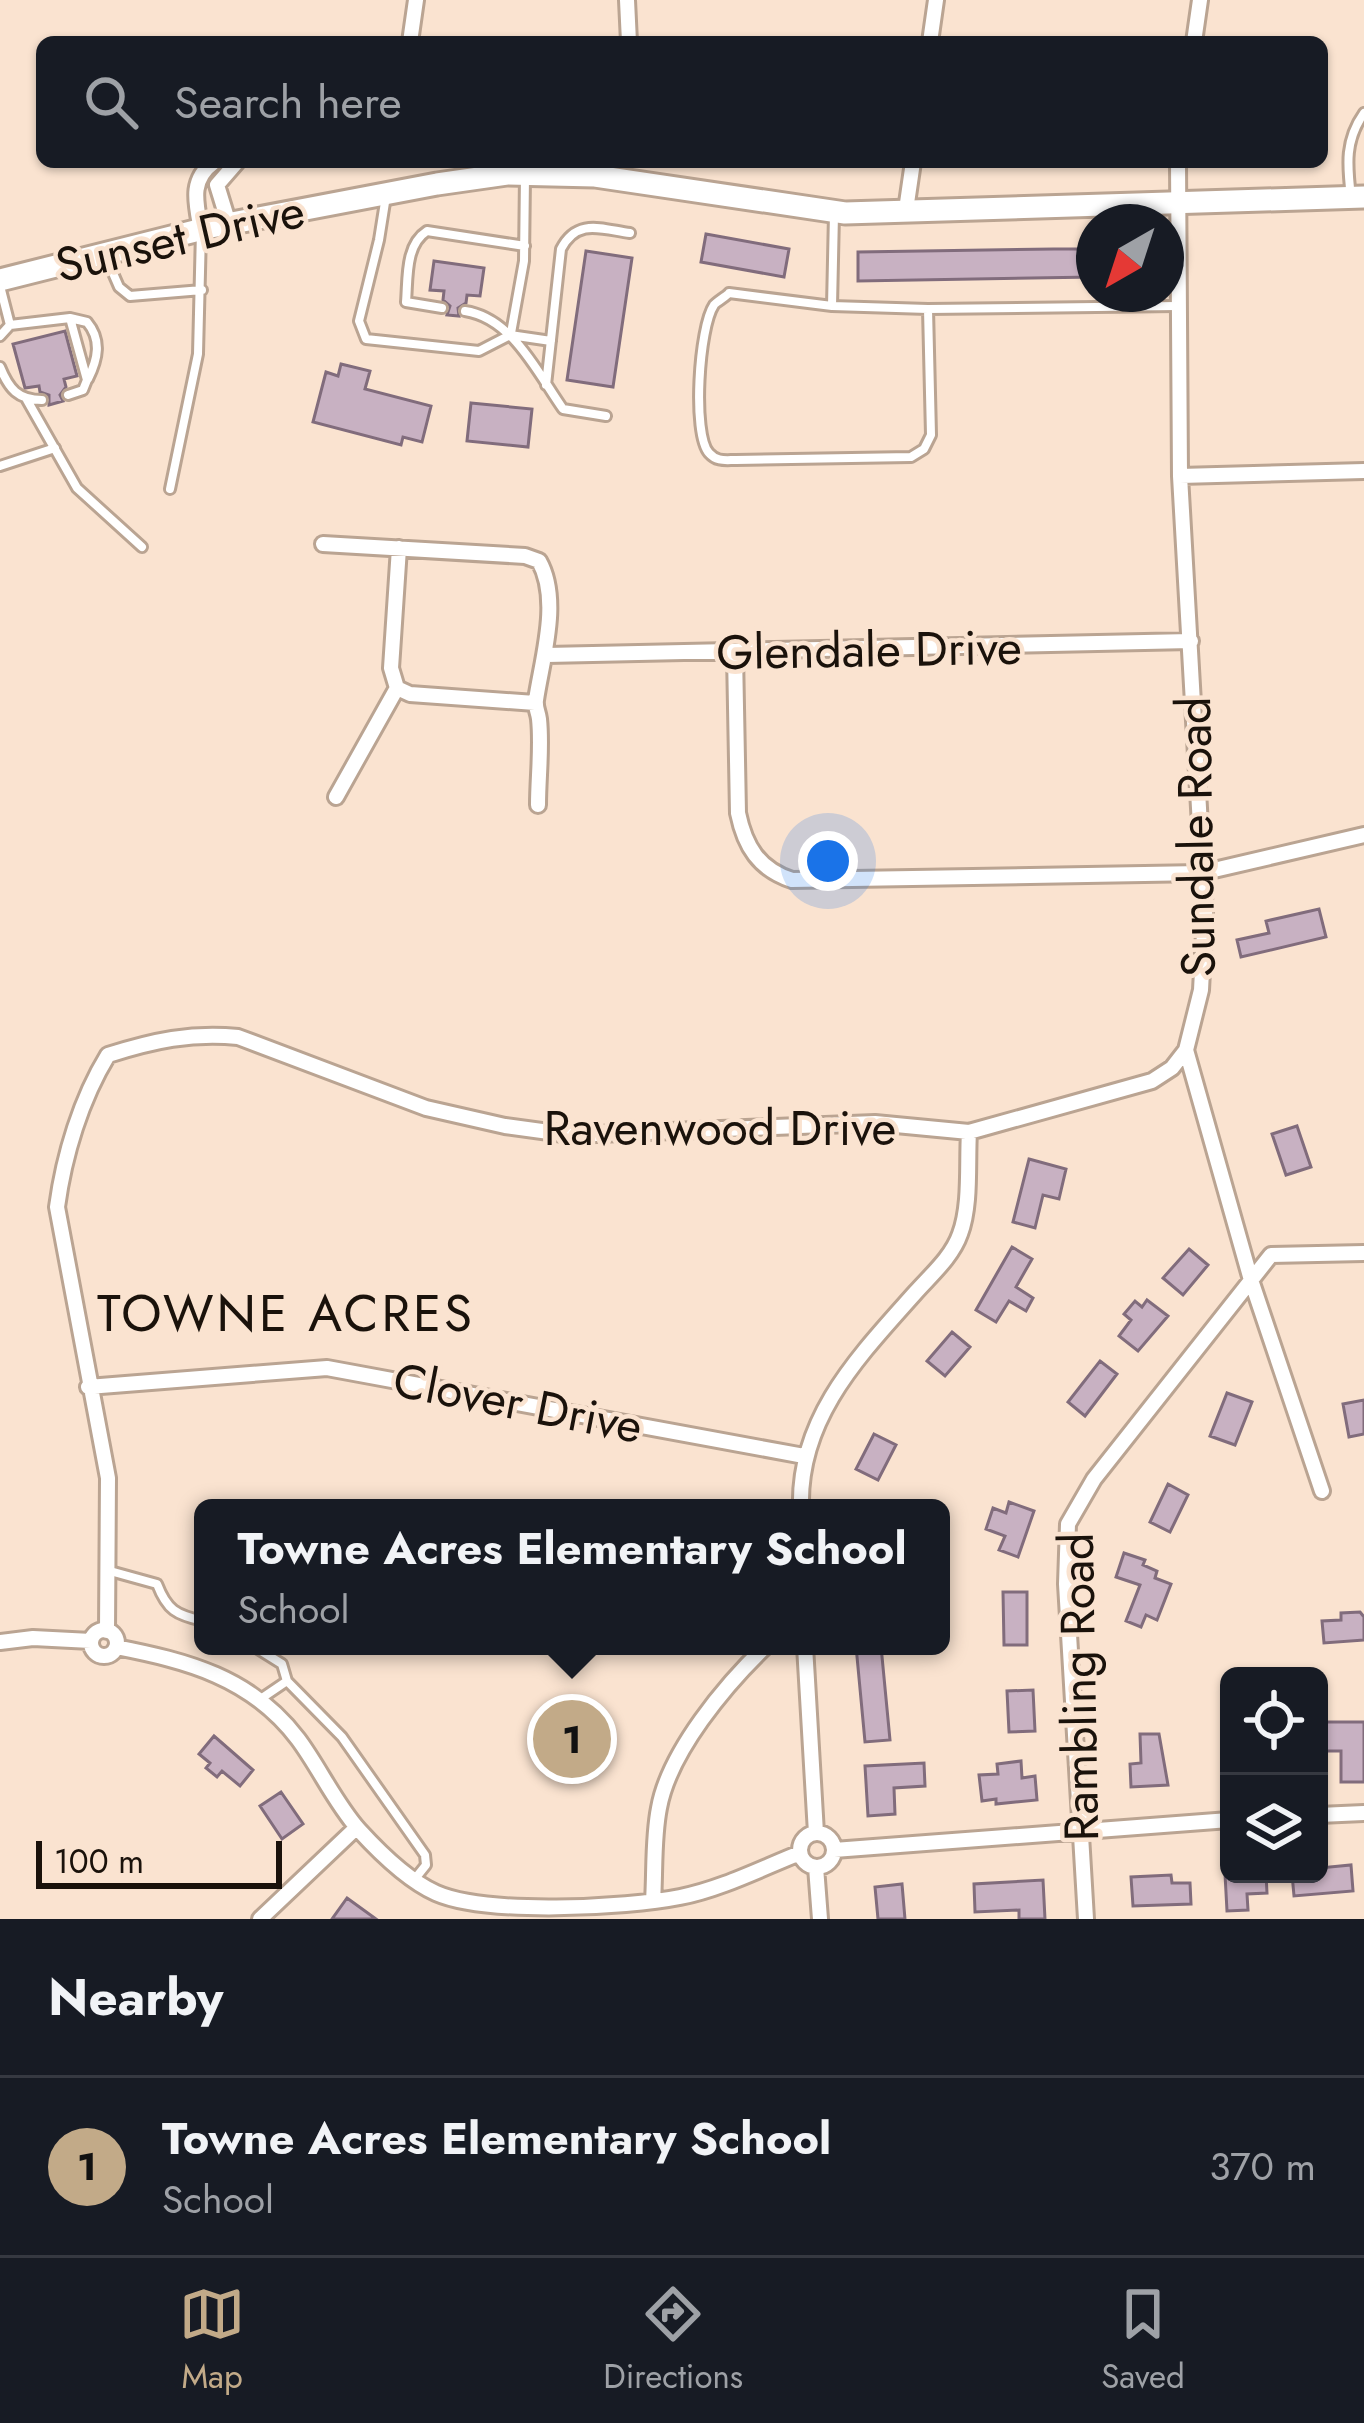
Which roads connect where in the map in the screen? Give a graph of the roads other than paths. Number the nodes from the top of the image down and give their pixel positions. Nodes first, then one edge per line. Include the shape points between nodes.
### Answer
1 (416, 0) edge
2 (627, 0) edge
3 (936, 0) edge
4 (1200, 0) edge
5 (411, 36) edge
6 (629, 36) edge
7 (931, 36) edge
8 (1195, 36) edge
9 (1364, 113) edge
10 (207, 168) edge
11 (232, 168) edge
12 (912, 168) edge
13 (1178, 168) edge
14 (634, 172) edge
15 (525, 174) junction
16 (386, 194) junction
17 (1358, 197) edge
18 (1176, 201) junction
19 (1176, 204) edge
20 (906, 211) junction
21 (834, 212) junction
22 (229, 224) junction
23 (201, 230) junction
24 (630, 233) dead end
25 (525, 246) junction
26 (104, 254) junction
27 (0, 283) edge
28 (202, 290) junction
29 (832, 306) junction
30 (1076, 307) edge
31 (442, 308) dead end
32 (928, 309) junction
33 (465, 311) dead end
34 (1177, 312) edge
35 (70, 318) junction
36 (10, 325) junction
37 (510, 335) junction
38 (0, 336) edge
39 (551, 340) junction
40 (0, 367) edge
41 (87, 380) junction
42 (546, 385) junction
43 (68, 395) dead end
44 (27, 400) junction
45 (43, 400) dead end
46 (606, 416) dead end
47 (56, 448) junction
48 (0, 466) edge
49 (1364, 471) edge
50 (1180, 476) junction
51 (170, 490) dead end
52 (323, 544) dead end
53 (142, 547) dead end
54 (399, 548) junction
55 (1191, 641) junction
56 (735, 654) junction
57 (547, 655) junction
58 (397, 688) junction
59 (535, 703) junction
60 (336, 797) dead end
61 (538, 805) dead end
62 (1364, 836) edge
63 (1201, 873) junction
64 (1186, 1050) junction
65 (969, 1132) junction
66 (1364, 1253) edge
67 (1251, 1280) junction
68 (88, 1387) junction
69 (804, 1456) junction
70 (1322, 1491) dead end
71 (802, 1499) edge
72 (110, 1571) junction
73 (194, 1619) edge
74 (107, 1631) junction
75 (91, 1640) junction
76 (0, 1642) edge
77 (116, 1647) junction
78 (268, 1655) edge
79 (758, 1655) edge
80 (806, 1655) edge
81 (286, 1681) junction
82 (259, 1700) junction
83 (1364, 1813) edge
84 (1328, 1815) edge
85 (1220, 1820) edge
86 (356, 1828) junction
87 (1081, 1828) junction
88 (816, 1833) junction
89 (834, 1850) junction
90 (800, 1853) junction
91 (816, 1867) junction
92 (413, 1881) junction
93 (653, 1901) junction
94 (260, 1919) edge
95 (820, 1919) edge
96 (1086, 1919) edge

1 - 5 street
2 - 6 street
3 - 7 street
4 - 8 street
9 - 17 lane via 1351,132 1347,164
10 - 23 street via 194,194
11 - 22 street via 217,185
12 - 20 street
13 - 18 street, Sundale Road
14 - 15 main road, Sunset Drive
14 - 21 main road, Sunset Drive
15 - 16 main road, Sunset Drive
15 - 25 lane
16 - 22 main road, Sunset Drive
16 - 37 lane via 359,321 366,340 479,351
17 - 18 main road, Sunset Drive
18 - 19 street, Sundale Road
18 - 20 main road, Sunset Drive
20 - 21 main road, Sunset Drive
21 - 29 lane
22 - 23 main road, Sunset Drive
23 - 26 main road, Sunset Drive
23 - 28 lane
24 - 39 lane via 584,227 567,237
25 - 31 lane via 418,236 406,302
25 - 37 lane
26 - 27 main road, Sunset Drive
26 - 28 lane via 130,296
27 - 36 lane
28 - 51 lane via 198,354
29 - 32 lane
29 - 32 lane via 729,293 715,304 700,386 701,435 717,460 911,457 924,449 931,435
30 - 32 lane
33 - 37 lane via 489,314
34 - 50 street, Sundale Road
35 - 36 lane
35 - 41 lane
35 - 41 lane via 87,322 96,338
36 - 38 lane
37 - 39 lane
37 - 42 lane
39 - 42 lane
40 - 44 lane
41 - 43 lane
42 - 46 lane via 563,409
44 - 45 lane
44 - 47 lane
47 - 48 lane
47 - 53 lane via 76,488
49 - 50 street
50 - 55 street, Sundale Road
52 - 54 street
54 - 57 street via 539,561 548,575
54 - 58 street via 391,668
55 - 56 street, Glendale Drive
55 - 63 street, Sundale Road
56 - 57 street, Glendale Drive
56 - 63 street via 738,813 748,848 776,875 808,883
57 - 59 street
58 - 59 street
58 - 60 street
59 - 61 street
62 - 63 street
63 - 64 street, Sundale Road via 1202,990
64 - 65 street, Ravenwood Drive via 1152,1081
64 - 67 street
65 - 68 street, Ravenwood Drive via 875,1123 571,1136 426,1108 238,1037 182,1036 108,1054 89,1087 57,1208
65 - 69 street via 961,1234 852,1365
66 - 67 street, Rambling Road via 1271,1255
67 - 70 street
67 - 87 street, Rambling Road via 1094,1479 1068,1524
68 - 69 street, Clover Drive via 327,1368
68 - 72 street via 108,1478
69 - 71 street
72 - 73 lane via 157,1584 175,1614
72 - 74 street
74 - 75 street
74 - 77 street
75 - 76 street
75 - 77 street via 103,1656
77 - 82 street via 189,1661
78 - 81 lane via 282,1664
79 - 93 street via 707,1712 659,1805
80 - 88 street
81 - 82 lane
81 - 92 lane via 342,1737 424,1855
82 - 86 street via 296,1736
83 - 84 street
85 - 87 street
86 - 92 street
86 - 94 street
87 - 89 street
87 - 96 street, Rambling Road
88 - 89 street
88 - 90 street
89 - 91 street
90 - 91 street
90 - 93 street
91 - 95 street
92 - 93 street via 499,1905

